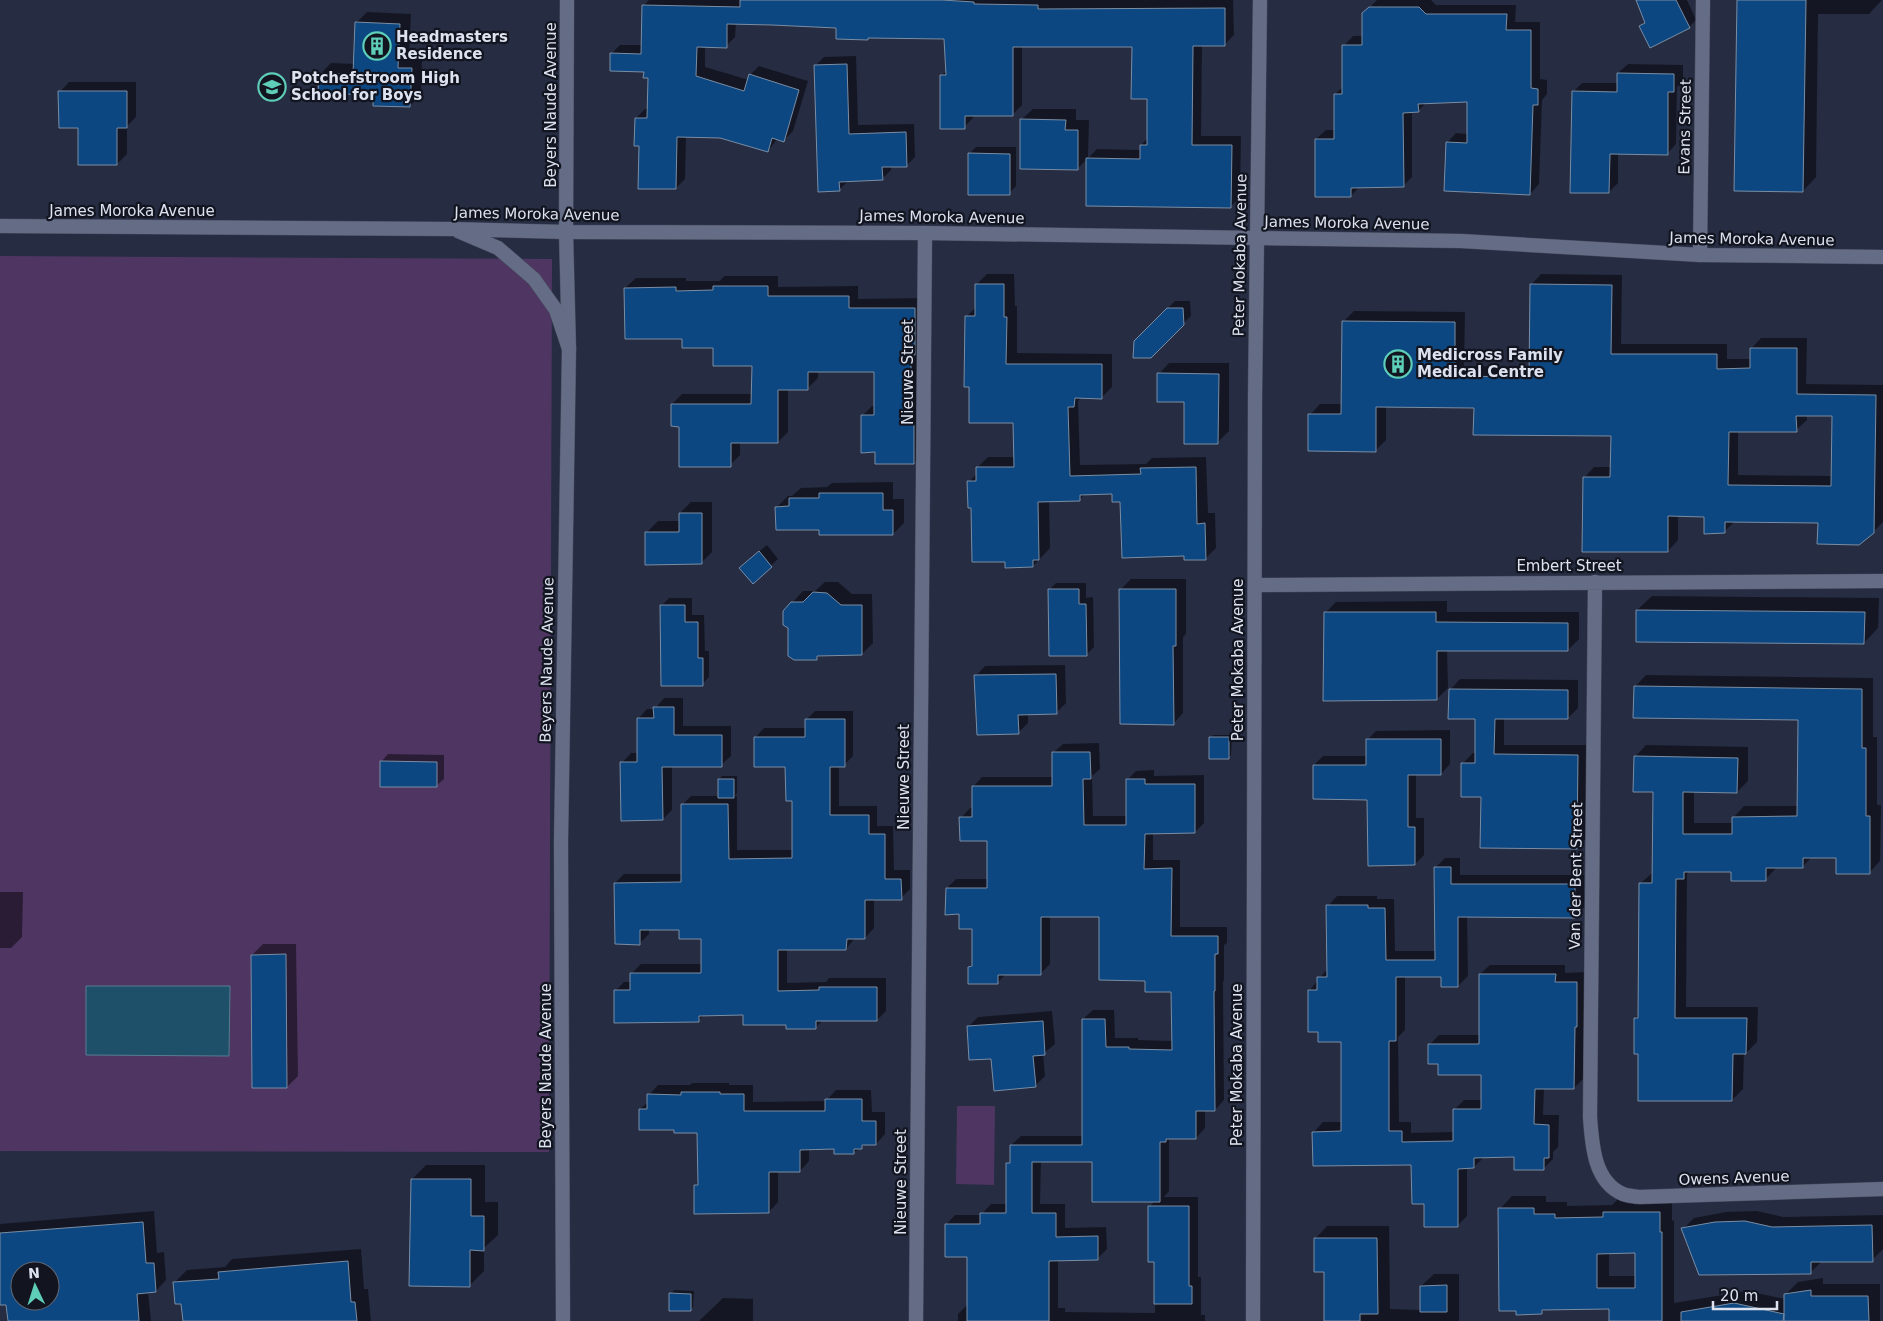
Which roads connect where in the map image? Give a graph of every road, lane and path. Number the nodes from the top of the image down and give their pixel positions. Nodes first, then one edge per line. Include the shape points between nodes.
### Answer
1 (567, 0) edge
2 (1260, 0) edge
3 (1703, 0) edge
4 (0, 226) edge
5 (451, 229) junction
6 (566, 232) junction
7 (925, 233) junction
8 (1257, 238) junction
9 (1700, 255) junction
10 (1883, 257) edge
11 (568, 349) junction
12 (1883, 580) edge
13 (1595, 582) junction
14 (1255, 585) junction
15 (1598, 1169) joint
16 (1883, 1189) edge
17 (563, 1321) edge
18 (916, 1321) edge
19 (1253, 1321) edge

1 - 6 street, Beyers Naude Avenue
2 - 8 street, Peter Mokaba Avenue
3 - 9 street, Evans Street
4 - 5 street, James Moroka Avenue
5 - 6 street, James Moroka Avenue
5 - 11 street via 498,248 534,280 556,310
6 - 7 street, James Moroka Avenue
6 - 11 street, Beyers Naude Avenue
7 - 8 street, James Moroka Avenue
7 - 18 street, Nieuwe Street
8 - 9 street, James Moroka Avenue via 1461,241
8 - 14 street, Peter Mokaba Avenue
9 - 10 street, James Moroka Avenue
11 - 17 street, Beyers Naude Avenue via 562,834
12 - 13 street, Embert Street
13 - 14 street, Embert Street
13 - 15 street, Van der Bent Street via 1590,1117
14 - 19 street, Peter Mokaba Avenue
15 - 16 street, Owens Avenue via 1608,1184 1623,1194 1639,1197

